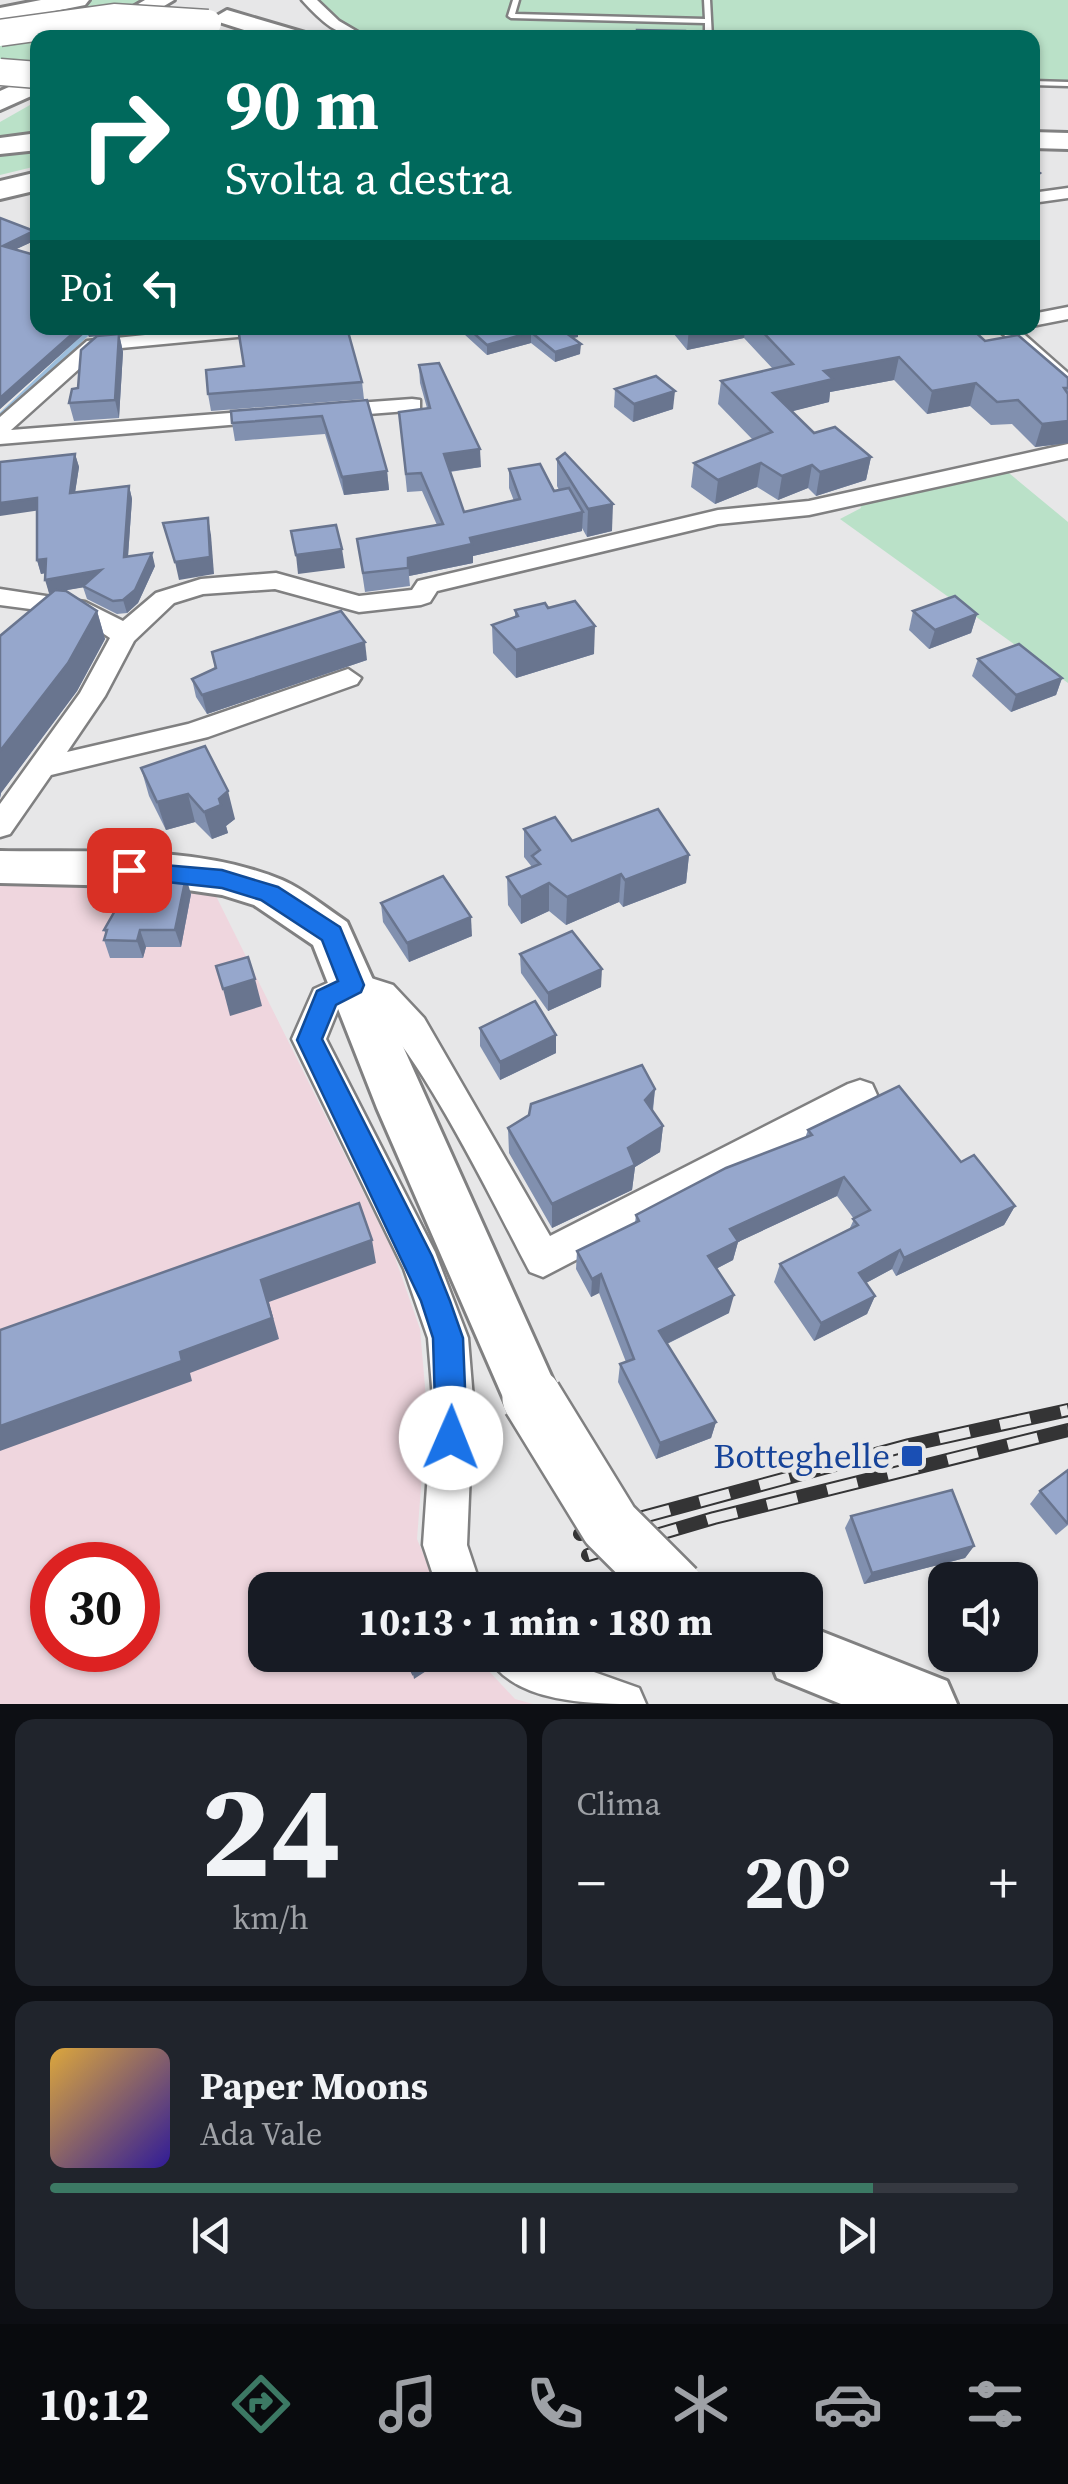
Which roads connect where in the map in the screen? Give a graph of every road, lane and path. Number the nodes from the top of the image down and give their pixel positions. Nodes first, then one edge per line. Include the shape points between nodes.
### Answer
1 (58, 0) edge
2 (77, 0) edge
3 (162, 0) edge
4 (186, 0) edge
5 (212, 0) edge
6 (309, 0) edge
7 (516, 0) edge
8 (642, 0) edge
9 (706, 0) edge
10 (0, 6) edge
11 (269, 6) dead end
12 (0, 19) edge
13 (640, 19) junction
14 (708, 21) junction
15 (107, 30) edge
16 (132, 30) edge
17 (208, 30) edge
18 (232, 30) edge
19 (267, 30) edge
20 (304, 30) edge
21 (346, 30) edge
22 (709, 30) edge
23 (0, 32) edge
24 (0, 62) edge
25 (30, 65) edge
26 (30, 70) edge
27 (0, 72) edge
28 (30, 77) edge
29 (30, 83) edge
30 (1040, 83) edge
31 (1068, 84) edge
32 (0, 87) edge
33 (0, 102) edge
34 (1040, 135) edge
35 (1068, 136) edge
36 (30, 142) edge
37 (0, 146) edge
38 (30, 156) edge
39 (0, 159) edge
40 (30, 171) edge
41 (0, 178) edge
42 (30, 183) edge
43 (0, 190) edge
44 (1068, 192) edge
45 (1040, 197) edge
46 (1068, 313) edge
47 (1040, 318) edge
48 (102, 335) edge
49 (197, 335) edge
50 (1014, 335) edge
51 (94, 345) junction
52 (1068, 384) edge
53 (412, 404) dead end
54 (0, 428) edge
55 (0, 437) edge
56 (1068, 452) edge
57 (0, 597) edge
58 (124, 637) junction
59 (348, 678) dead end
60 (43, 766) junction
61 (0, 826) edge
62 (0, 868) edge
63 (352, 985) junction
64 (860, 1095) dead end
65 (454, 1572) edge
66 (652, 1572) edge
67 (823, 1664) edge
68 (531, 1672) edge
69 (622, 1704) edge
70 (924, 1704) edge

1 - 10 highway
2 - 12 highway
3 - 15 highway
4 - 16 highway
5 - 17 highway
6 - 21 street
7 - 13 lane via 511,16
8 - 13 lane
9 - 14 lane
11 - 20 highway
12 - 19 highway, bridge via 106,10 210,14
13 - 14 lane
14 - 22 lane
18 - 23 highway, bridge via 142,17
24 - 25 highway
26 - 32 highway
27 - 28 highway, bridge
29 - 33 highway
30 - 31 lane
34 - 35 highway
36 - 37 highway
38 - 39 highway
40 - 41 highway
42 - 43 highway
44 - 45 street
46 - 47 street
48 - 51 street
49 - 51 street
50 - 52 street
51 - 54 street
53 - 55 street
56 - 58 street via 809,508 679,525 427,586 421,598 359,604 276,580 201,587 165,598
57 - 58 street via 100,614
58 - 60 street
59 - 60 street via 219,726
60 - 61 street
62 - 63 street via 167,871 269,893 331,934
63 - 64 street via 381,994 412,1028 543,1259
63 - 65 street via 326,998 310,1040 422,1265 448,1338 453,1399 444,1545
63 - 66 street, bridge via 532,1398 580,1484 630,1554
67 - 70 street
68 - 69 street

